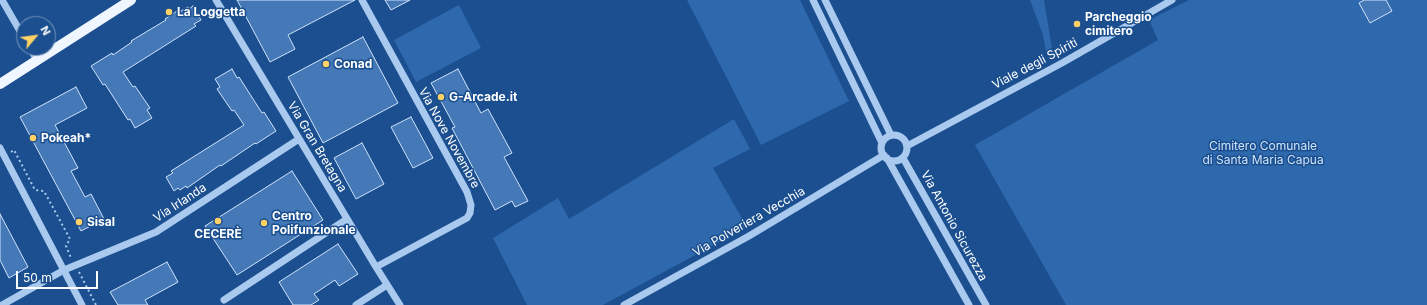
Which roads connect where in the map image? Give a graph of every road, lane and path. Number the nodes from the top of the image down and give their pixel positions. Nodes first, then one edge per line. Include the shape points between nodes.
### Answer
1 (2, 0) edge
2 (131, 0) edge
3 (216, 0) edge
4 (362, 0) edge
5 (813, 0) edge
6 (825, 0) edge
7 (1172, 0) edge
8 (16, 24) edge
9 (35, 56) edge
10 (37, 60) junction
11 (0, 84) edge
12 (891, 135) junction
13 (299, 139) junction
14 (882, 143) junction
15 (907, 146) junction
16 (0, 148) edge
17 (4, 156) junction
18 (885, 157) junction
19 (903, 158) junction
20 (347, 219) junction
21 (75, 265) junction
22 (376, 268) junction
23 (64, 270) junction
24 (387, 285) junction
25 (224, 300) dead end
26 (2, 305) edge
27 (82, 305) edge
28 (96, 305) edge
29 (356, 305) edge
30 (400, 305) edge
31 (624, 305) edge
32 (969, 305) edge
33 (986, 305) edge

1 - 8 street
2 - 10 main road
3 - 13 street, Via Gran Bretagna
4 - 22 street, Via Nove Novembre via 467,192 471,205 467,218
5 - 14 street
6 - 12 street
7 - 15 street, Viale degli Spiriti via 1062,63
9 - 10 street
10 - 11 main road
12 - 14 street
12 - 15 street via 900,136 906,141
13 - 20 street, Via Gran Bretagna
13 - 21 street, Via Irlanda via 156,232
14 - 18 street
15 - 19 street
16 - 17 street
17 - 21 path via 14,150 35,190 44,191 70,239 66,246
17 - 23 street
18 - 19 street via 895,161
18 - 31 street, Via Polveriera Vecchia via 750,236
18 - 32 street, Via Antonio Sicurezza
19 - 33 street, Via Antonio Sicurezza
20 - 22 street, Via Gran Bretagna
20 - 25 street
21 - 23 street, Via Irlanda
21 - 28 path
22 - 24 street, Via Gran Bretagna
23 - 26 street, Via Irlanda
23 - 27 street
24 - 29 street
24 - 30 street, Via Gran Bretagna

